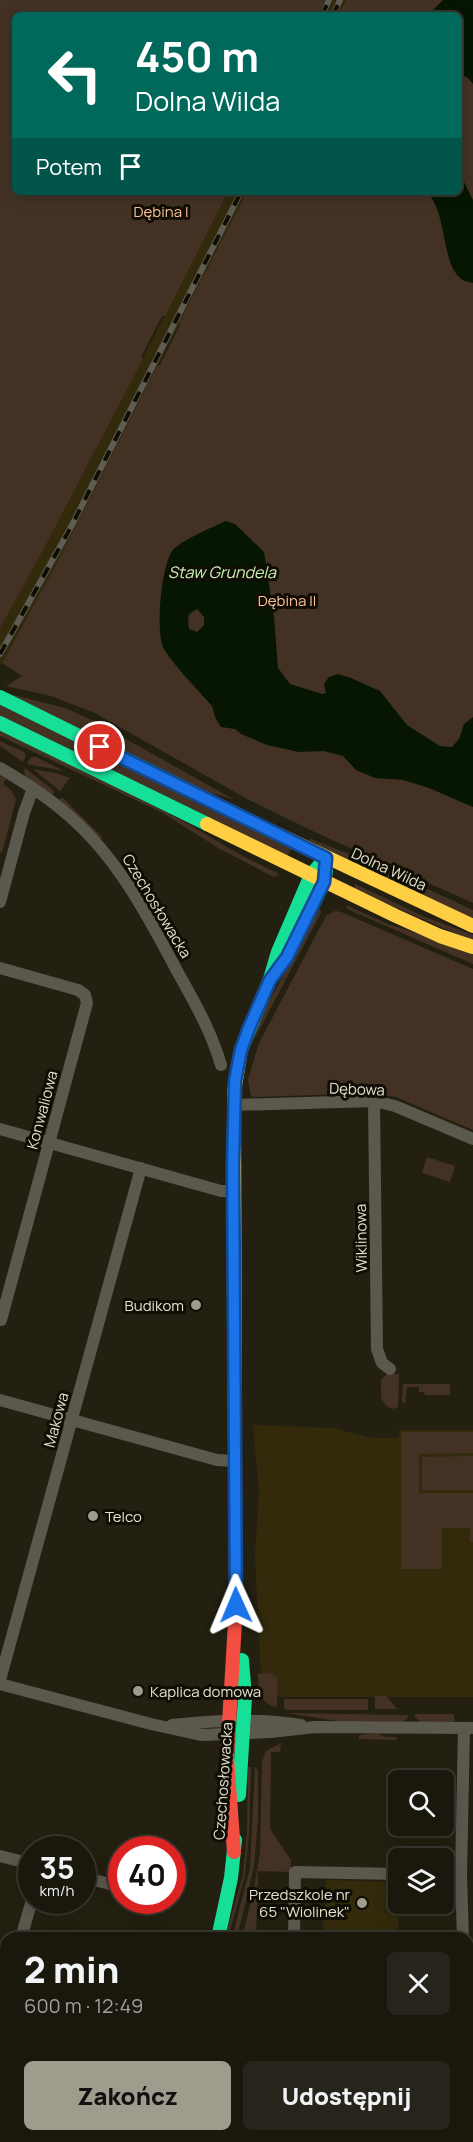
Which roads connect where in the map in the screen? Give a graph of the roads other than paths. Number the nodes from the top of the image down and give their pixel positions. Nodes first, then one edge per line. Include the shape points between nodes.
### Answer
1 (0, 698) edge
2 (0, 723) edge
3 (0, 768) edge
4 (33, 788) junction
5 (326, 858) junction
6 (311, 875) junction
7 (324, 882) junction
8 (0, 902) edge
9 (473, 926) edge
10 (473, 947) edge
11 (0, 968) edge
12 (270, 980) junction
13 (221, 1065) dead end
14 (374, 1101) junction
15 (234, 1105) junction
16 (0, 1129) edge
17 (473, 1139) edge
18 (49, 1143) junction
19 (141, 1168) junction
20 (233, 1191) junction
21 (1, 1320) edge
22 (390, 1369) dead end
23 (0, 1400) edge
24 (72, 1420) junction
25 (235, 1461) junction
26 (0, 1682) edge
27 (236, 1727) junction
28 (468, 1728) edge
29 (0, 1856) edge
30 (18, 1860) edge
31 (388, 1874) edge
32 (454, 1875) edge
33 (461, 1875) junction
34 (28, 1914) edge
35 (23, 1932) edge
36 (220, 1932) edge
37 (294, 1932) edge
38 (463, 1932) edge

1 - 5 street, Dolna Wilda
2 - 6 street
3 - 4 street, Czechosłowacka
4 - 8 street
4 - 13 street, Czechosłowacka via 69,815 124,878 209,1029
5 - 6 street, Czechosłowacka
5 - 7 street, Czechosłowacka
5 - 9 street, Dolna Wilda
6 - 7 street
6 - 12 street, Czechosłowacka
7 - 10 street via 440,936
7 - 12 street, Czechosłowacka via 287,957
11 - 18 street, Konwaliowa via 78,990 86,999
12 - 15 street, Czechosłowacka via 241,1050
14 - 15 street, Dębowa
14 - 17 street, Dębowa
14 - 22 street, Wiklinowa via 377,1349
15 - 20 street, Czechosłowacka
16 - 18 street
18 - 19 street
18 - 21 street, Konwaliowa
19 - 20 street
19 - 24 street, Makowa
20 - 25 street, Czechosłowacka
23 - 24 street
24 - 25 street via 212,1459
24 - 26 street, Makowa
25 - 27 street, Czechosłowacka via 236,1605 245,1691
26 - 27 street via 151,1724
27 - 28 street via 271,1732 315,1727
27 - 36 street, Czechosłowacka via 234,1852
28 - 33 street
29 - 30 street
31 - 37 street via 295,1872
32 - 33 street
33 - 38 street
34 - 35 street

